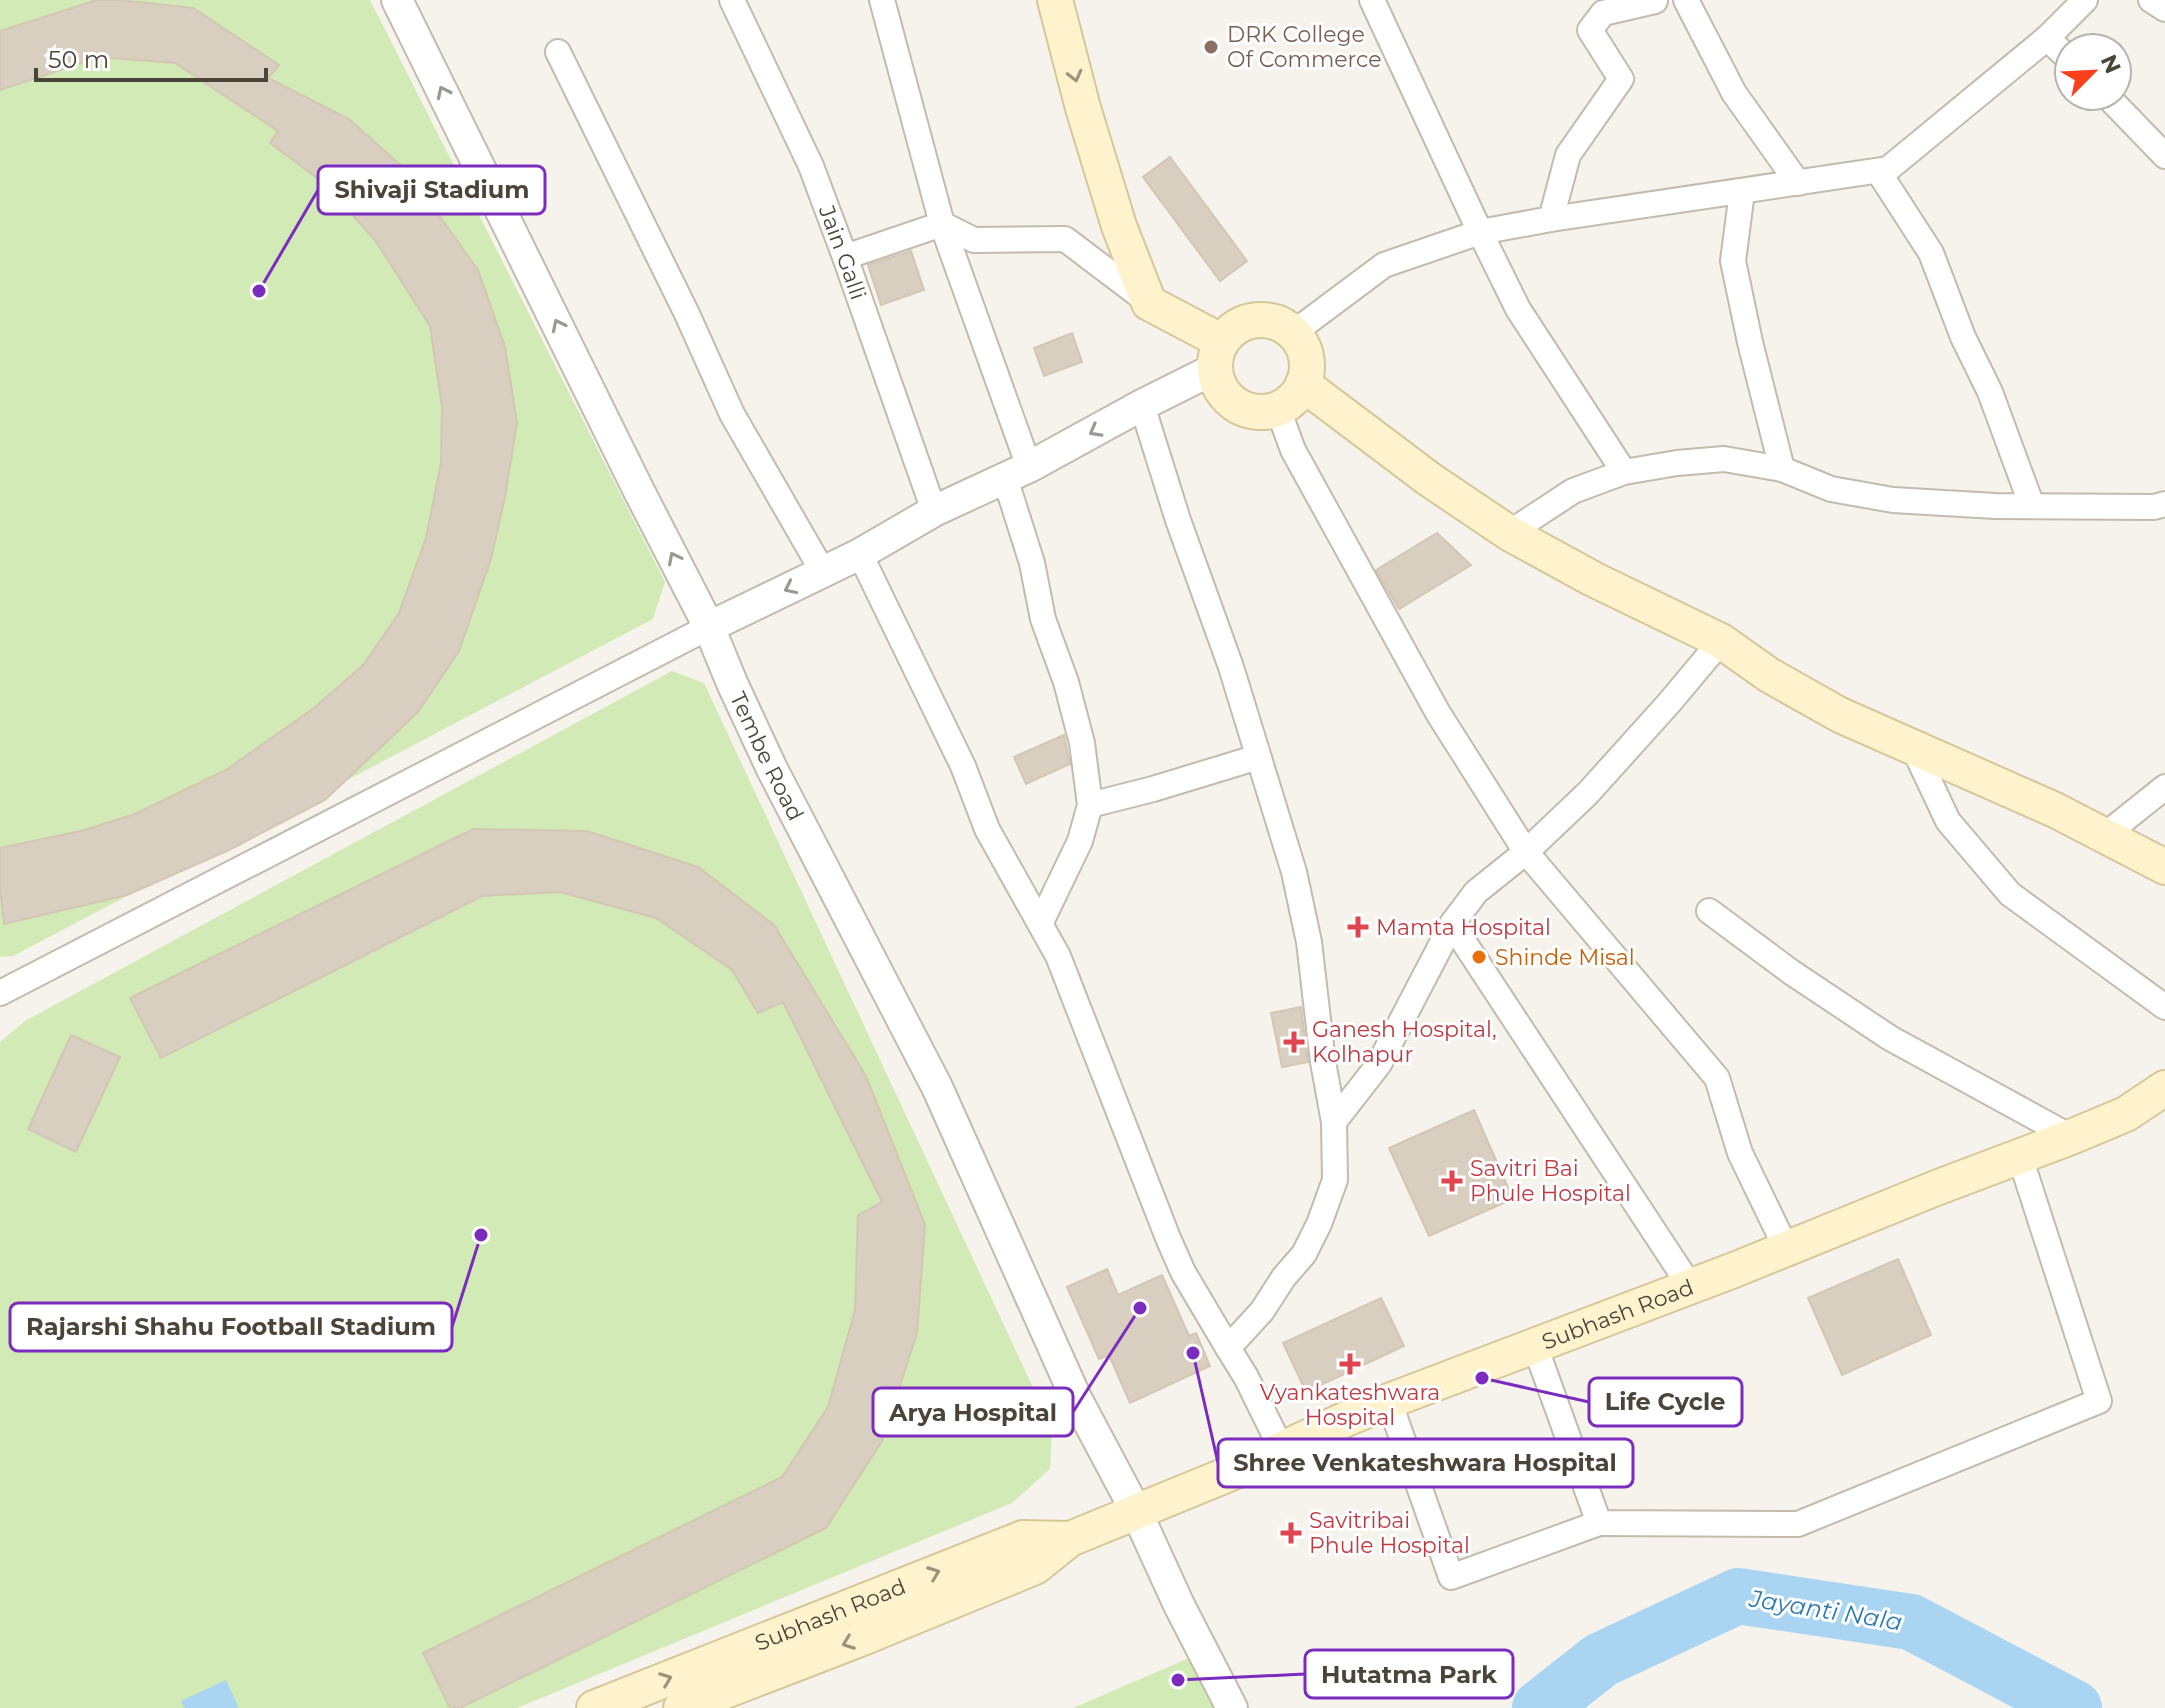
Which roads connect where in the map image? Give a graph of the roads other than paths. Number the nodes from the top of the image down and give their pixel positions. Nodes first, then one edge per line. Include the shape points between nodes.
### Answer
1 (397, 0) edge
2 (732, 0) edge
3 (882, 0) edge
4 (1055, 0) edge
5 (1372, 0) edge
6 (1656, 0) edge
7 (1686, 0) edge
8 (2085, 0) edge
9 (2151, 0) edge
10 (2165, 9) edge
11 (2047, 38) junction
12 (2053, 44) edge
13 (558, 52) dead end
14 (2122, 112) edge
15 (2165, 156) edge
16 (1878, 171) junction
17 (1798, 183) junction
18 (1742, 192) junction
19 (1551, 219) junction
20 (942, 224) junction
21 (1480, 232) junction
22 (845, 257) junction
23 (1149, 303) junction
24 (1293, 333) junction
25 (1218, 355) junction
26 (1303, 384) junction
27 (1142, 405) junction
28 (1278, 409) junction
29 (1782, 469) junction
30 (1624, 472) junction
31 (1017, 473) junction
32 (2165, 504) edge
33 (2032, 506) junction
34 (934, 511) junction
35 (1509, 533) junction
36 (860, 554) junction
37 (823, 572) junction
38 (709, 627) junction
39 (1721, 641) junction
40 (1914, 749) junction
41 (1258, 757) junction
42 (2165, 787) edge
43 (1090, 805) junction
44 (2104, 836) junction
45 (1526, 852) junction
46 (2165, 867) edge
47 (1709, 911) dead end
48 (1041, 922) junction
49 (1452, 924) junction
50 (0, 993) edge
51 (2165, 1007) edge
52 (2165, 1088) edge
53 (1334, 1122) junction
54 (2071, 1137) junction
55 (2020, 1157) junction
56 (1786, 1248) junction
57 (1690, 1286) junction
58 (1535, 1346) junction
59 (1228, 1348) junction
60 (1389, 1401) junction
61 (1282, 1450) junction
62 (1137, 1513) junction
63 (1599, 1523) junction
64 (1070, 1539) junction
65 (594, 1708) edge
66 (681, 1708) edge
67 (1232, 1708) edge

38 -> 1 street, Tembe Road
2 - 22 street, Jain Galli via 811,166
3 - 20 street
4 -> 23 main road via 1119,226
5 - 21 street
6 - 19 street via 1603,13 1590,30 1621,79 1568,155
7 - 17 street via 1734,93
8 - 11 street
9 - 10 street
11 - 12 street
11 - 16 street via 1888,169
13 - 37 street via 732,414
14 - 15 street
16 - 17 street
16 - 33 street via 1931,253
17 - 18 street
18 - 19 street
18 - 29 street via 1733,261
19 - 21 street
20 - 22 street
20 - 23 street via 974,240 1065,239
20 - 31 street
21 - 24 street via 1384,265
21 - 30 street via 1518,309
22 - 34 street, Jain Galli
23 - 25 main road
24 - 25 main road via 1255,319 1230,330
24 - 26 main road via 1306,357
25 - 27 street
25 - 28 main road via 1222,392 1231,402 1253,412
26 - 28 main road
26 - 35 main road
27 -> 31 street
27 - 41 street
28 - 45 street via 1293,450 1423,686
29 - 30 street via 1724,459
29 - 33 street via 1831,489 1893,500
30 - 35 street via 1573,491
31 - 34 street
31 - 43 street via 1043,619 1082,743
32 - 33 street
34 - 36 street
35 - 39 main road
36 - 37 street
36 - 48 street via 963,766 987,829
37 -> 38 street
38 - 50 street
38 - 62 street, Tembe Road via 772,769 937,1087 1076,1398
39 - 40 main road via 1840,715
39 - 45 street via 1598,782
40 - 44 main road
40 - 51 street via 1948,821 2010,894
41 - 43 street
41 - 53 street via 1294,872 1309,942
42 - 44 street
43 - 48 street via 1080,841
44 - 46 main road
45 - 49 street via 1476,892
45 - 56 street via 1717,1078 1740,1153
47 - 54 street via 1890,1038
48 - 59 street via 1183,1272
49 - 53 street via 1379,1064
49 - 57 street
52 - 54 main road, Subhash Road via 2126,1114
53 - 59 street via 1335,1180 1319,1224 1304,1254
54 - 55 main road, Subhash Road
55 - 56 main road, Subhash Road
55 - 63 street via 2099,1401 1798,1524
56 - 57 main road, Subhash Road
57 - 58 main road, Subhash Road
58 - 60 main road, Subhash Road
58 - 63 street
59 - 61 street
60 - 61 main road, Subhash Road
60 - 63 street via 1451,1577
61 - 62 main road, Subhash Road
62 - 64 main road, Subhash Road
62 - 67 street, Tembe Road
65 -> 64 main road, Subhash Road via 1023,1538
64 -> 66 main road, Subhash Road via 1035,1567

